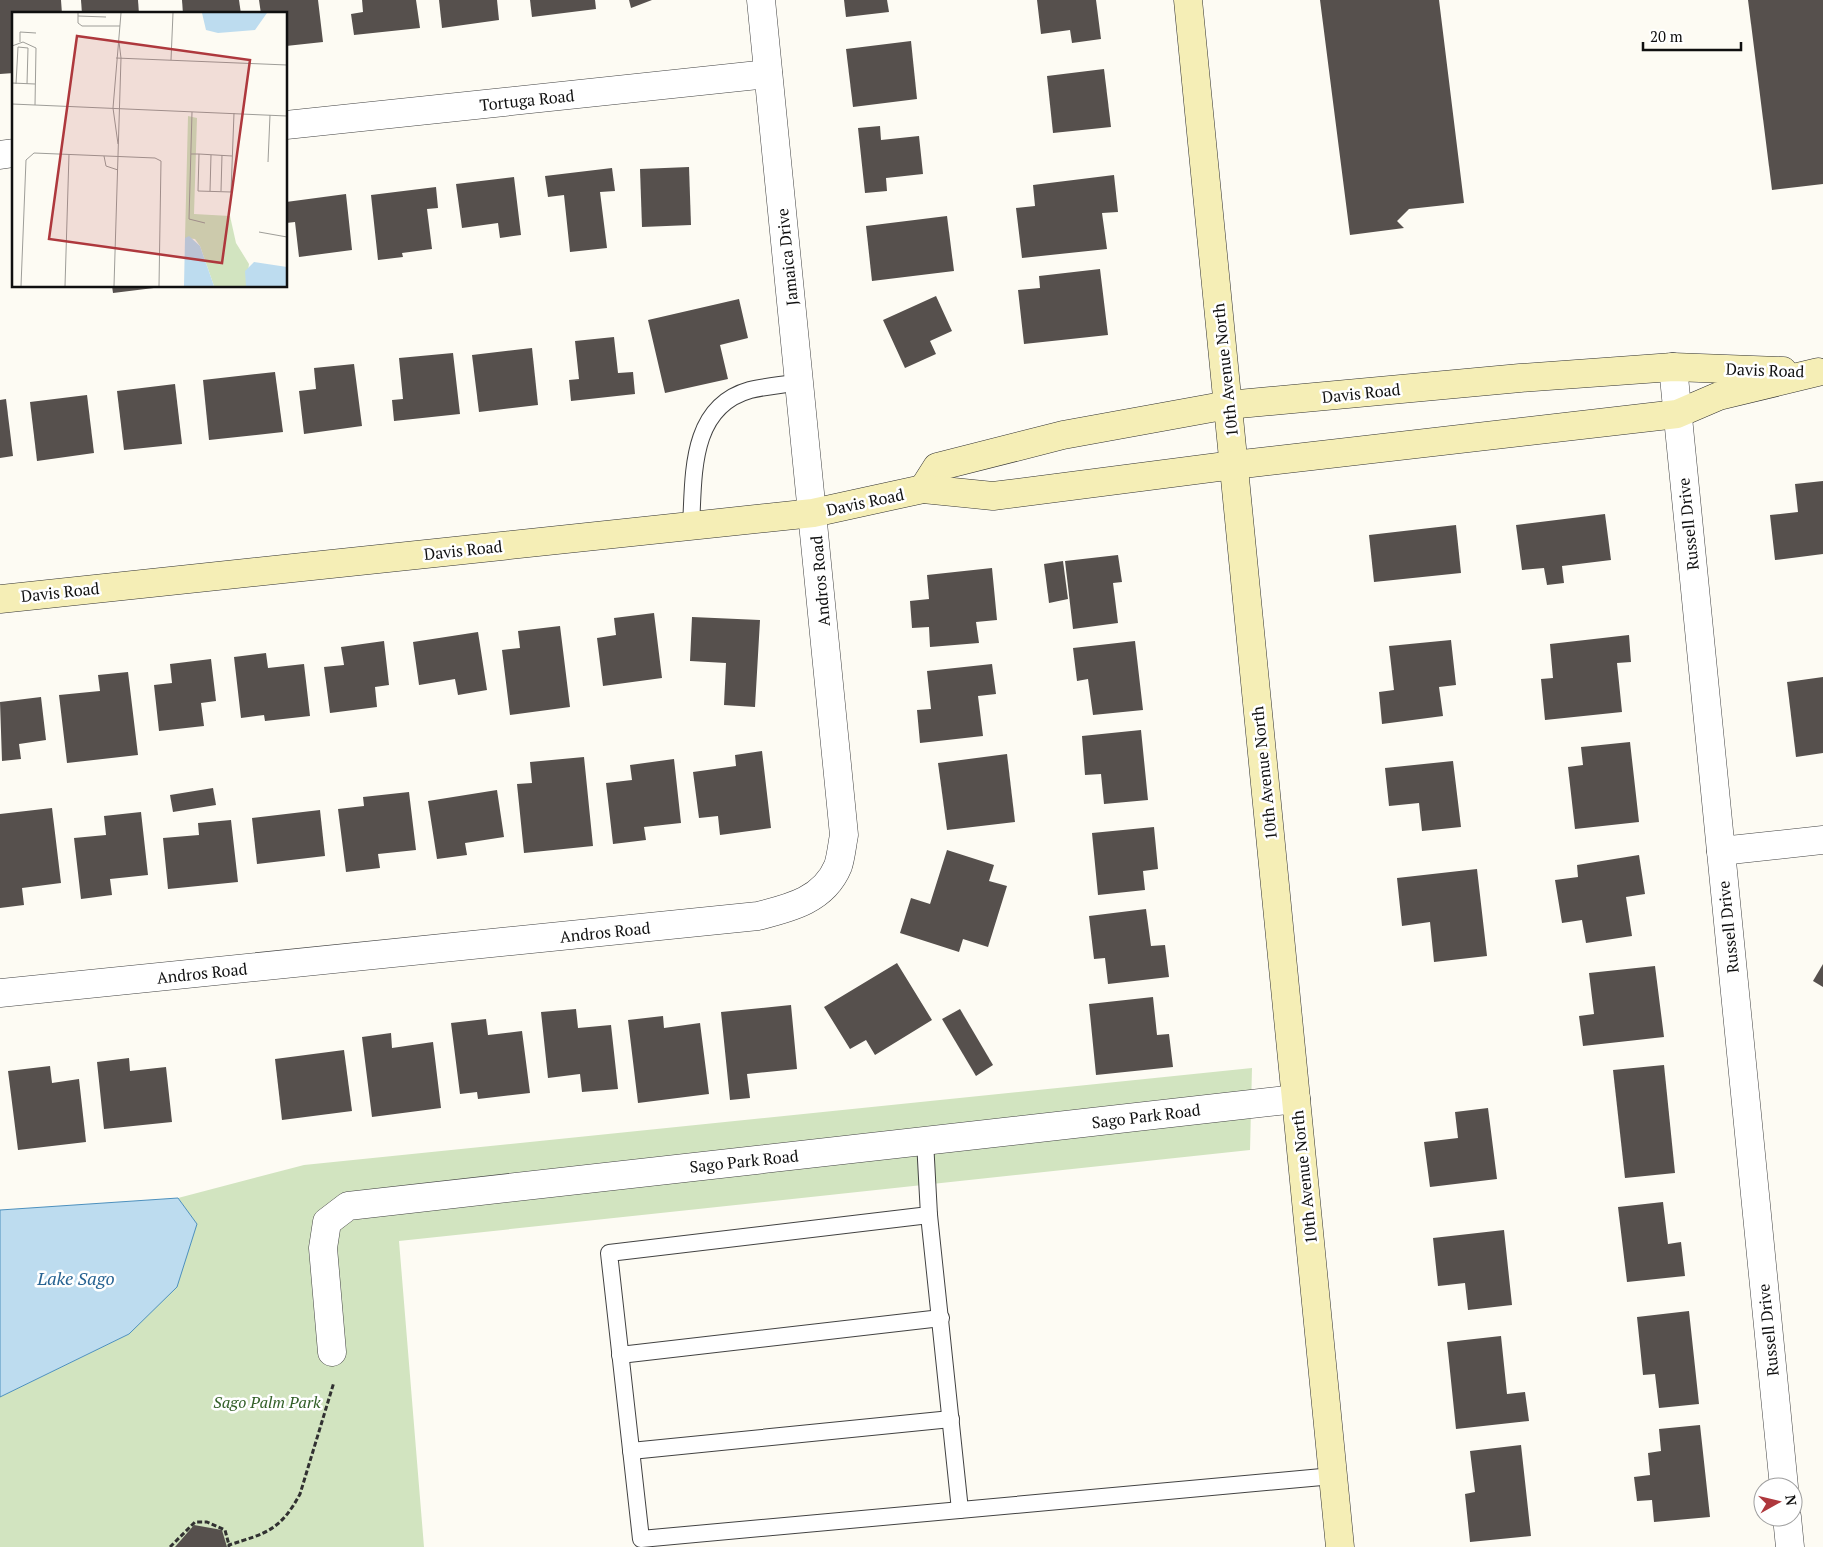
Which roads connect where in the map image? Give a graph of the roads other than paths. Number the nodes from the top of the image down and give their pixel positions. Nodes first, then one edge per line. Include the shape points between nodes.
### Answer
1 (761, 0) edge
2 (1188, 0) edge
3 (768, 74) junction
4 (288, 125) edge
5 (1673, 367) junction
6 (1820, 372) edge
7 (800, 382) junction
8 (1228, 405) junction
9 (1677, 414) junction
10 (1234, 465) junction
11 (923, 489) junction
12 (813, 514) junction
13 (691, 526) junction
14 (0, 599) edge
15 (1823, 840) edge
16 (1720, 851) junction
17 (0, 993) edge
18 (1296, 1099) junction
19 (925, 1141) junction
20 (929, 1215) junction
21 (941, 1318) junction
22 (332, 1352) road end
23 (620, 1355) junction
24 (951, 1419) junction
25 (631, 1451) junction
26 (1333, 1476) junction
27 (1783, 1477) edge
28 (960, 1510) junction
29 (1788, 1527) edge
30 (1340, 1547) edge
31 (1790, 1547) edge

1 - 3 street, Jamaica Drive
2 - 8 street, 10th Avenue North
3 - 4 street, Tortuga Road
3 - 7 street, Jamaica Drive
5 - 6 street, Davis Road
5 - 8 street, Davis Road
5 - 9 street, Russell Drive
6 - 9 street, Davis Road via 1719,396
7 - 12 street, Jamaica Drive
7 - 13 lane via 750,390 716,410 697,444
8 - 10 street, 10th Avenue North
8 - 11 street, Davis Road via 1063,435 937,467
9 - 10 street, Davis Road
9 - 16 street, Russell Drive
10 - 11 street, Davis Road via 993,496
10 - 18 street, 10th Avenue North
11 - 12 street, Davis Road
12 - 13 street, Davis Road
12 - 17 street, Andros Road via 844,835 838,865 825,888 797,906 758,916
13 - 14 street, Davis Road
15 - 16 street
16 - 27 street, Russell Drive
18 - 19 street, Sago Park Road
18 - 26 street, 10th Avenue North
19 - 20 lane
19 - 22 street, Sago Park Road via 348,1206 327,1222 322,1248
20 - 21 lane
20 - 23 lane via 609,1253
21 - 23 lane
21 - 24 lane
23 - 25 lane
24 - 25 lane
24 - 28 lane
25 - 28 lane via 641,1539
26 - 28 lane
26 - 30 street, 10th Avenue North
29 - 31 street

